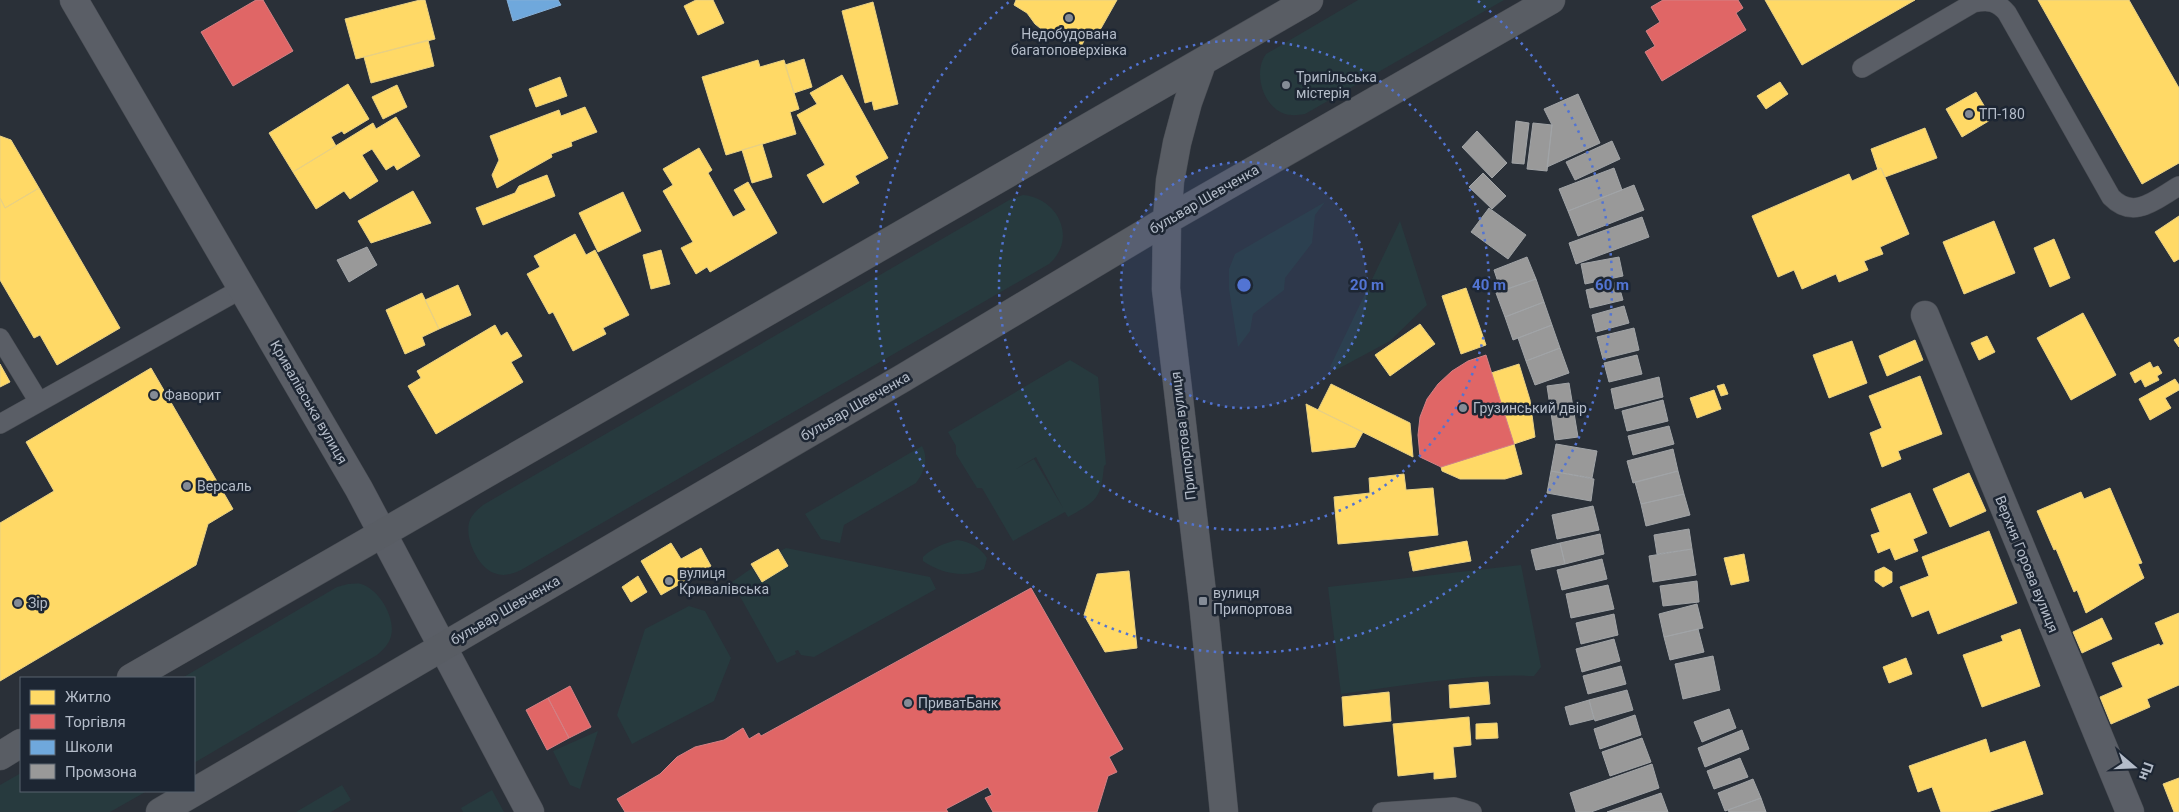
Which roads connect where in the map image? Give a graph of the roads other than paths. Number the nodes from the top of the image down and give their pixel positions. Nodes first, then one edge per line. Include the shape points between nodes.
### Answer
1 (74, 0) edge
2 (1309, 0) edge
3 (1551, 0) edge
4 (1995, 1) edge
5 (1202, 63) junction
6 (1862, 68) dead end
7 (2179, 186) edge
8 (1167, 220) junction
9 (243, 288) junction
10 (1925, 315) dead end
11 (0, 338) edge
12 (39, 402) junction
13 (0, 424) edge
14 (383, 534) junction
15 (442, 646) junction
16 (133, 677) edge
17 (20, 744) edge
18 (0, 756) edge
19 (195, 791) edge
20 (194, 792) edge
21 (160, 812) edge
22 (530, 812) edge
23 (1224, 812) edge
24 (1382, 812) edge
25 (1472, 812) edge
26 (2130, 812) edge

1 - 9 street, Кривалівська вулиця
2 - 5 main road
3 - 8 main road, бульвар Шевченка
4 - 6 lane via 1982,0 1973,4
4 - 7 lane via 2007,13 2117,204 2136,209
5 - 8 main road, Припортова вулиця via 1177,143
5 - 14 main road
8 - 15 main road, бульвар Шевченка via 895,383
8 - 23 main road, Припортова вулиця via 1166,289
9 - 12 lane
9 - 14 street, Кривалівська вулиця
10 - 26 street, Верхня Горова вулиця
11 - 12 lane
12 - 13 lane
14 - 15 street, Кривалівська вулиця
14 - 16 main road
15 - 19 main road, бульвар Шевченка
15 - 22 street, Кривалівська вулиця
17 - 18 main road
20 - 21 main road, бульвар Шевченка
24 - 25 lane via 1454,807

